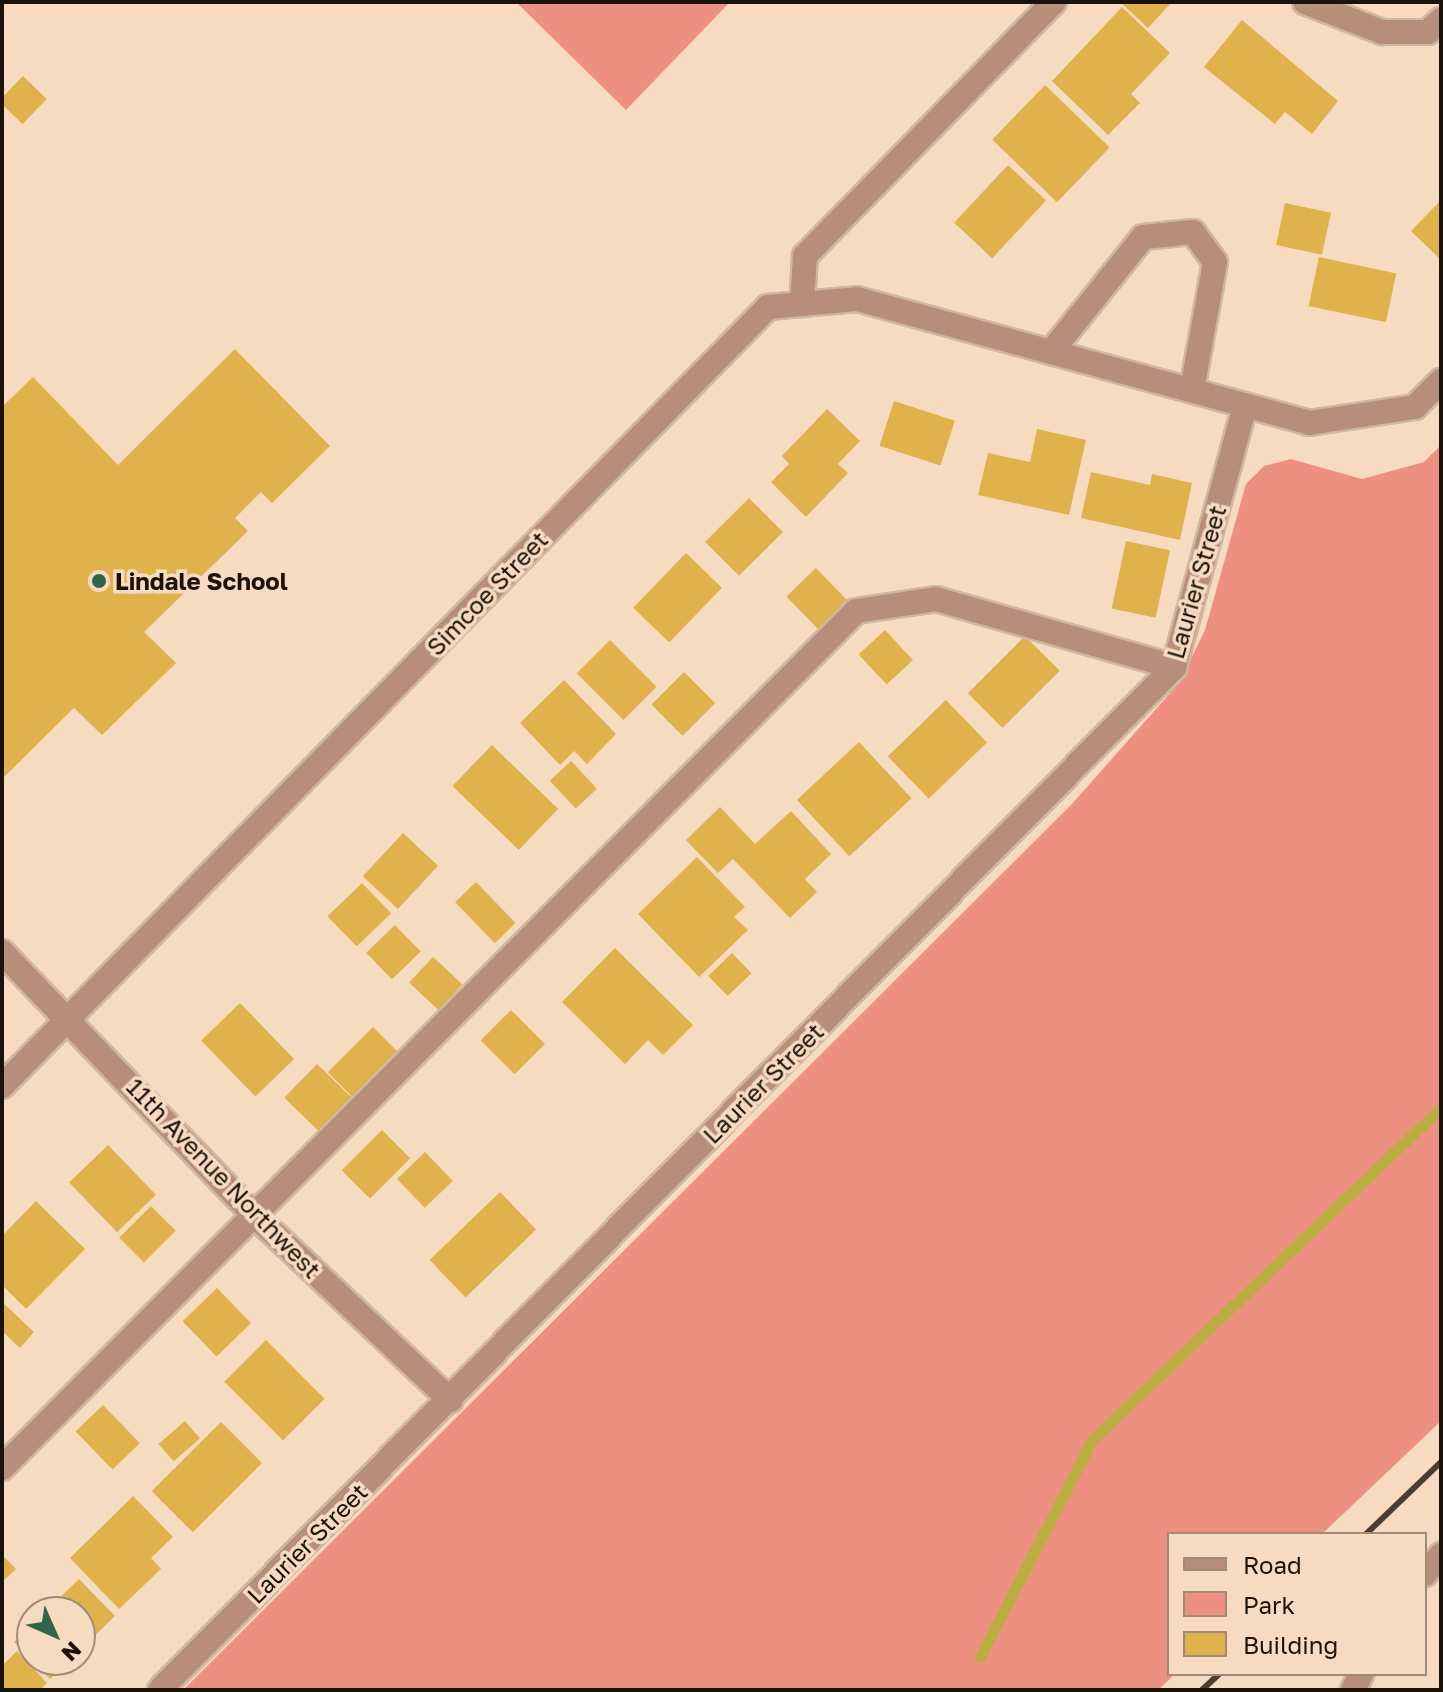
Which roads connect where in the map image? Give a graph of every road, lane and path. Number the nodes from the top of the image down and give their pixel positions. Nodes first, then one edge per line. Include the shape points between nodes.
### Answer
1 (1054, 2) edge
2 (1305, 2) edge
3 (1441, 20) edge
4 (802, 304) junction
5 (1051, 352) junction
6 (1441, 381) edge
7 (1192, 390) junction
8 (1245, 405) junction
9 (1174, 667) junction
10 (2, 952) edge
11 (69, 1018) junction
12 (2, 1086) edge
13 (254, 1215) junction
14 (450, 1400) junction
15 (2, 1468) edge
16 (1441, 1555) edge
17 (1427, 1572) edge
18 (160, 1690) edge

1 - 4 street via 805,256
2 - 3 street via 1382,32 1428,32
4 - 5 street, Simcoe Street via 857,299
4 - 11 street, Simcoe Street via 768,307
5 - 7 street, Simcoe Street
5 - 7 street via 1143,237 1193,232 1215,262
6 - 8 street, Simcoe Street via 1415,407 1309,423
7 - 8 street, Simcoe Street
8 - 9 street, Laurier Street
9 - 13 street via 936,599 856,611
9 - 14 street, Laurier Street
10 - 11 street, 11th Avenue Northwest
11 - 12 street, Simcoe Street
11 - 13 street, 11th Avenue Northwest
13 - 14 street, 11th Avenue Northwest
13 - 15 street
14 - 18 street, Laurier Street
16 - 17 street

